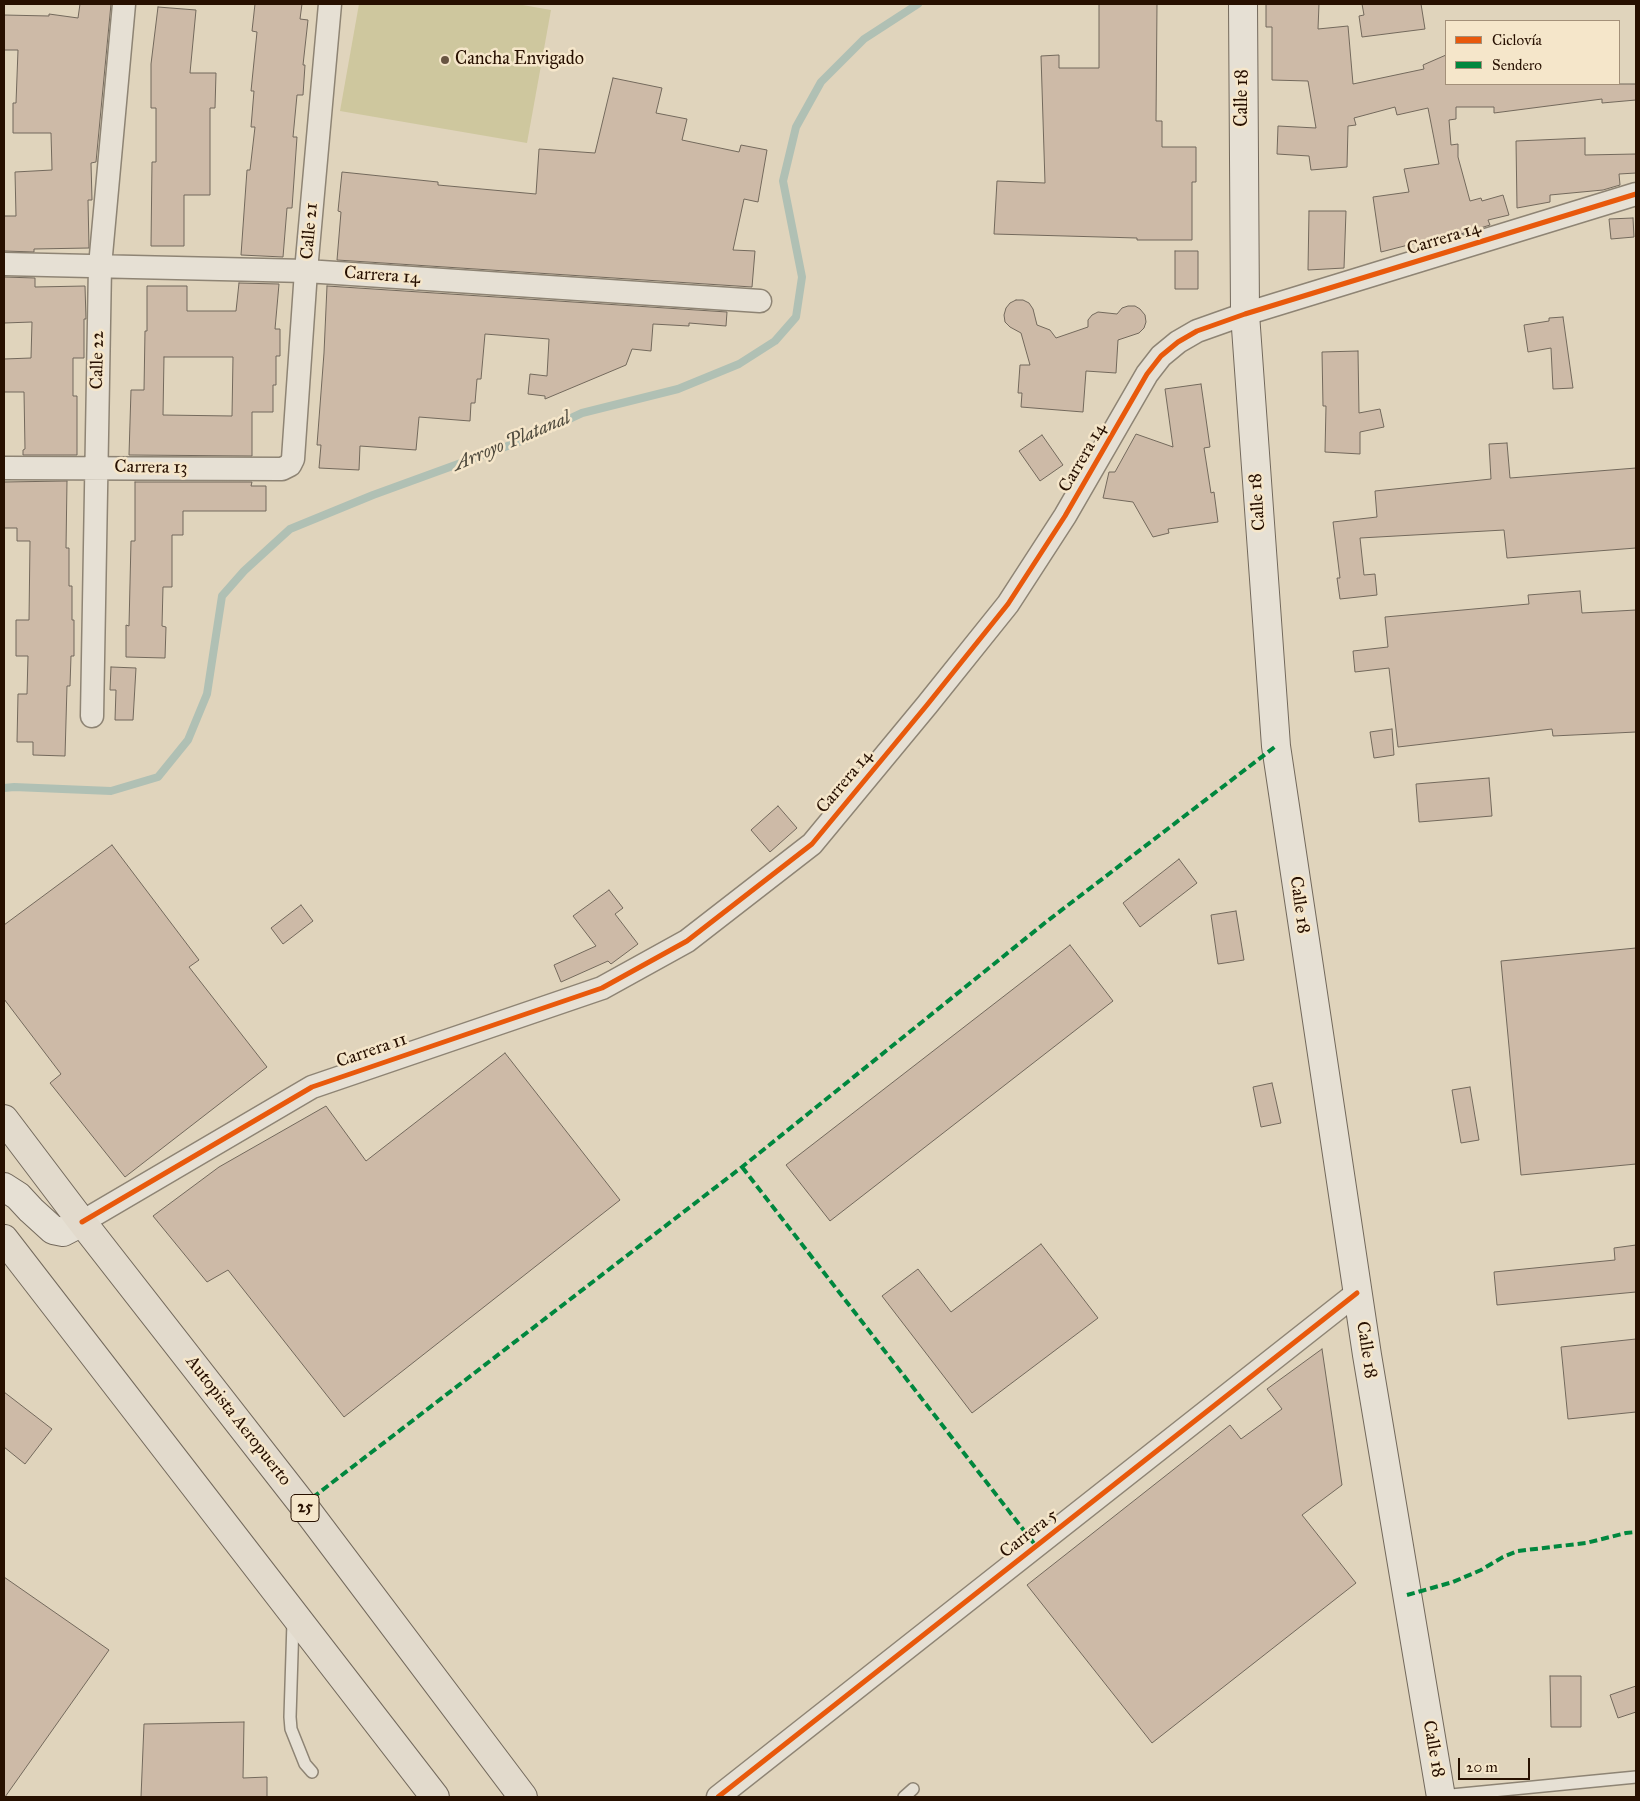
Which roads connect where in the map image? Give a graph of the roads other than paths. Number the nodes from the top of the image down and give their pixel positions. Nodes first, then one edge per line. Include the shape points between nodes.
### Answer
1 (124, 4) edge
2 (330, 4) edge
3 (1243, 4) edge
4 (1636, 194) edge
5 (4, 264) edge
6 (100, 266) junction
7 (306, 271) junction
8 (760, 301) dead end
9 (1244, 314) junction
10 (293, 459) joint
11 (4, 468) edge
12 (97, 468) junction
13 (92, 716) dead end
14 (687, 940) joint
15 (4, 1119) edge
16 (4, 1187) edge
17 (82, 1222) junction
18 (4, 1239) edge
19 (1357, 1293) junction
20 (294, 1614) junction
21 (312, 1772) dead end
22 (1636, 1777) edge
23 (913, 1789) dead end
24 (436, 1797) edge
25 (523, 1797) edge
26 (718, 1797) edge
27 (904, 1797) edge
28 (1441, 1797) edge

1 - 6 street, Calle 22
2 - 7 street, Calle 21
3 - 9 main road, Calle 18
4 - 9 street, Carrera 14
5 - 6 street, Carrera 14
6 - 7 street, Carrera 14
6 - 12 street, Calle 22
7 - 8 street, Carrera 14
7 - 10 street, Calle 21
9 - 14 street, Carrera 14 via 1197,331 1161,356 1008,604 927,705 812,844
9 - 19 main road, Calle 18 via 1276,746
10 - 12 street, Carrera 13 via 282,469
11 - 12 street, Carrera 13
12 - 13 street, Calle 22
14 - 17 street, Carrera 11 via 602,988 312,1087
15 - 17 highway, Autopista Aeropuerto / 25
16 - 17 main road, Carrera 11 via 53,1230 63,1232
17 - 25 highway, Autopista Aeropuerto / 25 via 303,1505
18 - 20 highway
19 - 26 street, Carrera 5
19 - 28 main road, Calle 18
20 - 21 lane via 291,1729 305,1764
20 - 24 highway
22 - 28 lane
23 - 27 lane

